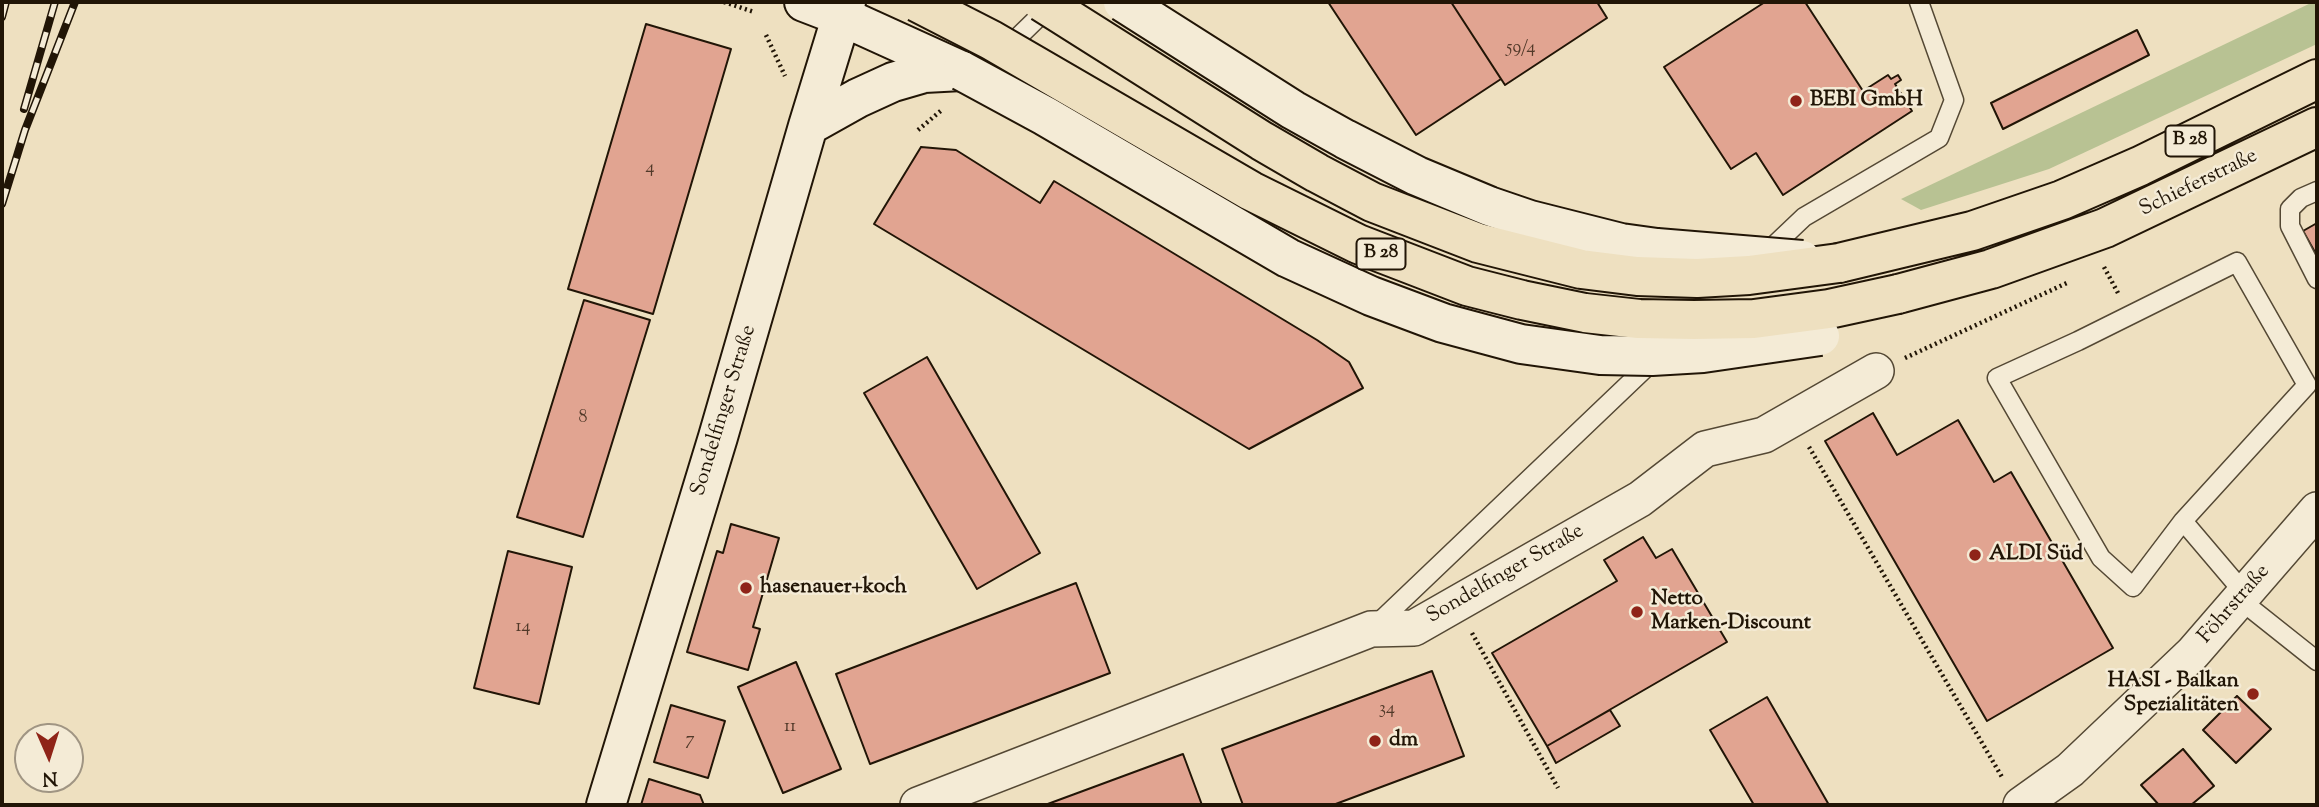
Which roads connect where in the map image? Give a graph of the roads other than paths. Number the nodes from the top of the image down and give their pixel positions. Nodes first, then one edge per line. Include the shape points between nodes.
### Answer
1 (804, 2) edge
2 (917, 2) edge
3 (1042, 2) edge
4 (1054, 2) edge
5 (1123, 2) edge
6 (1919, 2) edge
7 (845, 9) edge
8 (2317, 79) edge
9 (964, 81) junction
10 (808, 126) junction
11 (2317, 127) edge
12 (2317, 191) edge
13 (1839, 263) junction
14 (2317, 279) edge
15 (1898, 294) junction
16 (1876, 371) road end
17 (2317, 510) edge
18 (2183, 521) junction
19 (2242, 596) junction
20 (1371, 629) junction
21 (2314, 651) edge
22 (2013, 793) edge
23 (606, 805) edge
24 (918, 805) edge

1 - 7 main road
2 - 15 main road, B 28, bridge via 1251,191 1358,244 1467,286 1585,313 1639,319 1755,319
3 - 13 main road, B 28, bridge via 1317,173 1372,202 1478,243 1581,269 1637,276 1749,275
4 - 9 lane
5 - 13 main road, bridge via 1345,139 1489,206 1621,243
6 - 20 lane via 1954,100 1939,138 1804,217
7 - 9 main road
7 - 10 main road, Sondelfinger Straße
8 - 13 main road, Schieferstraße / B 28 via 2062,200 1972,231
9 - 10 main road via 924,73 892,82
9 - 15 main road, bridge via 1045,116 1288,258 1407,311 1521,344 1600,355 1652,356 1744,348 1820,337
10 - 23 main road, Sondelfinger Straße
11 - 15 main road, Schieferstraße / B 28 via 2144,211 2086,254 1992,270
12 - 14 lane via 2290,209 2290,226
16 - 20 street, Sondelfinger Straße via 1764,435 1705,449 1640,499 1414,628
17 - 19 street, Föhrstraße
18 - 18 lane via 2133,587 2101,558 1997,378 2236,262 2307,385
18 - 19 lane
19 - 21 lane
19 - 22 street, Föhrstraße via 2193,653 2070,770
20 - 24 street, Sondelfinger Straße

